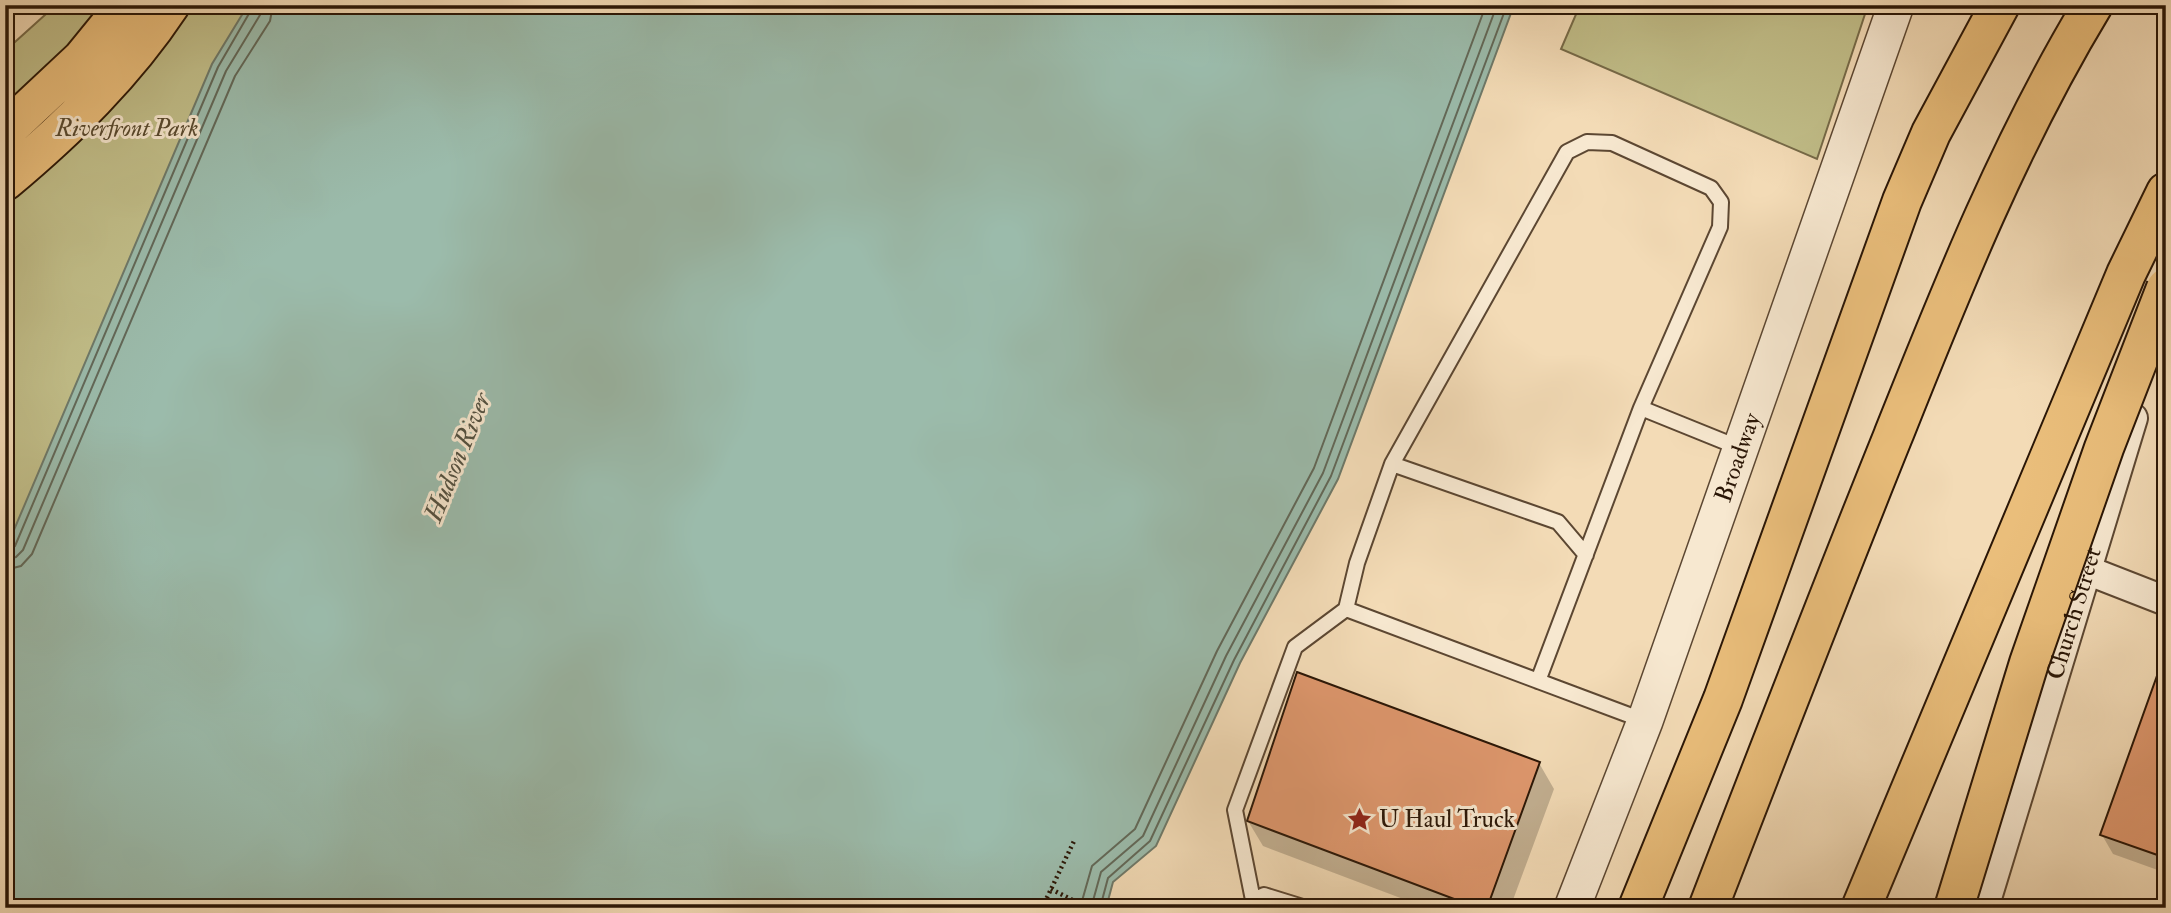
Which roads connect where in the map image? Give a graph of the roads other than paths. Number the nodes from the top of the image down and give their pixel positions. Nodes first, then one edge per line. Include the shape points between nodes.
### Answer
1 (126, 5) edge
2 (170, 5) edge
3 (1896, 5) edge
4 (2000, 5) edge
5 (2093, 5) edge
6 (5, 131) edge
7 (5, 181) edge
8 (2166, 192) edge
9 (2166, 288) edge
10 (2166, 322) edge
11 (1641, 408) junction
12 (1741, 448) junction
13 (1392, 464) junction
14 (1586, 555) junction
15 (2089, 571) junction
16 (2166, 601) edge
17 (1346, 609) junction
18 (1813, 635) junction
19 (1538, 681) junction
20 (1723, 699) junction
21 (1646, 721) junction
22 (1251, 904) edge
23 (1306, 908) edge
24 (1572, 908) edge
25 (1617, 908) edge
26 (1638, 908) edge
27 (1683, 908) edge
28 (1708, 908) edge
29 (1861, 908) edge
30 (1954, 908) edge
31 (1984, 908) edge

1 - 6 main road via 82,59
2 - 7 main road via 107,87 54,141
3 - 12 street, Broadway
4 - 20 main road via 1931,133 1902,201
5 - 18 main road via 2026,122 1990,198
8 - 29 main road via 2110,312
9 - 30 main road, bridge via 2029,663
10 - 15 street, Church Street via 2149,360
11 - 12 lane
11 - 13 lane via 1720,227 1721,202 1711,188 1612,143 1587,142 1567,152
11 - 14 lane
12 - 21 street, Broadway
13 - 14 lane via 1558,522
13 - 17 lane
14 - 19 lane
15 - 16 street
15 - 31 street, Church Street
17 - 19 lane
17 - 22 lane via 1295,647 1235,810
18 - 27 main road
18 - 28 main road
19 - 21 lane
20 - 25 main road
20 - 26 main road
21 - 24 street, Broadway
22 - 23 lane via 1264,895

